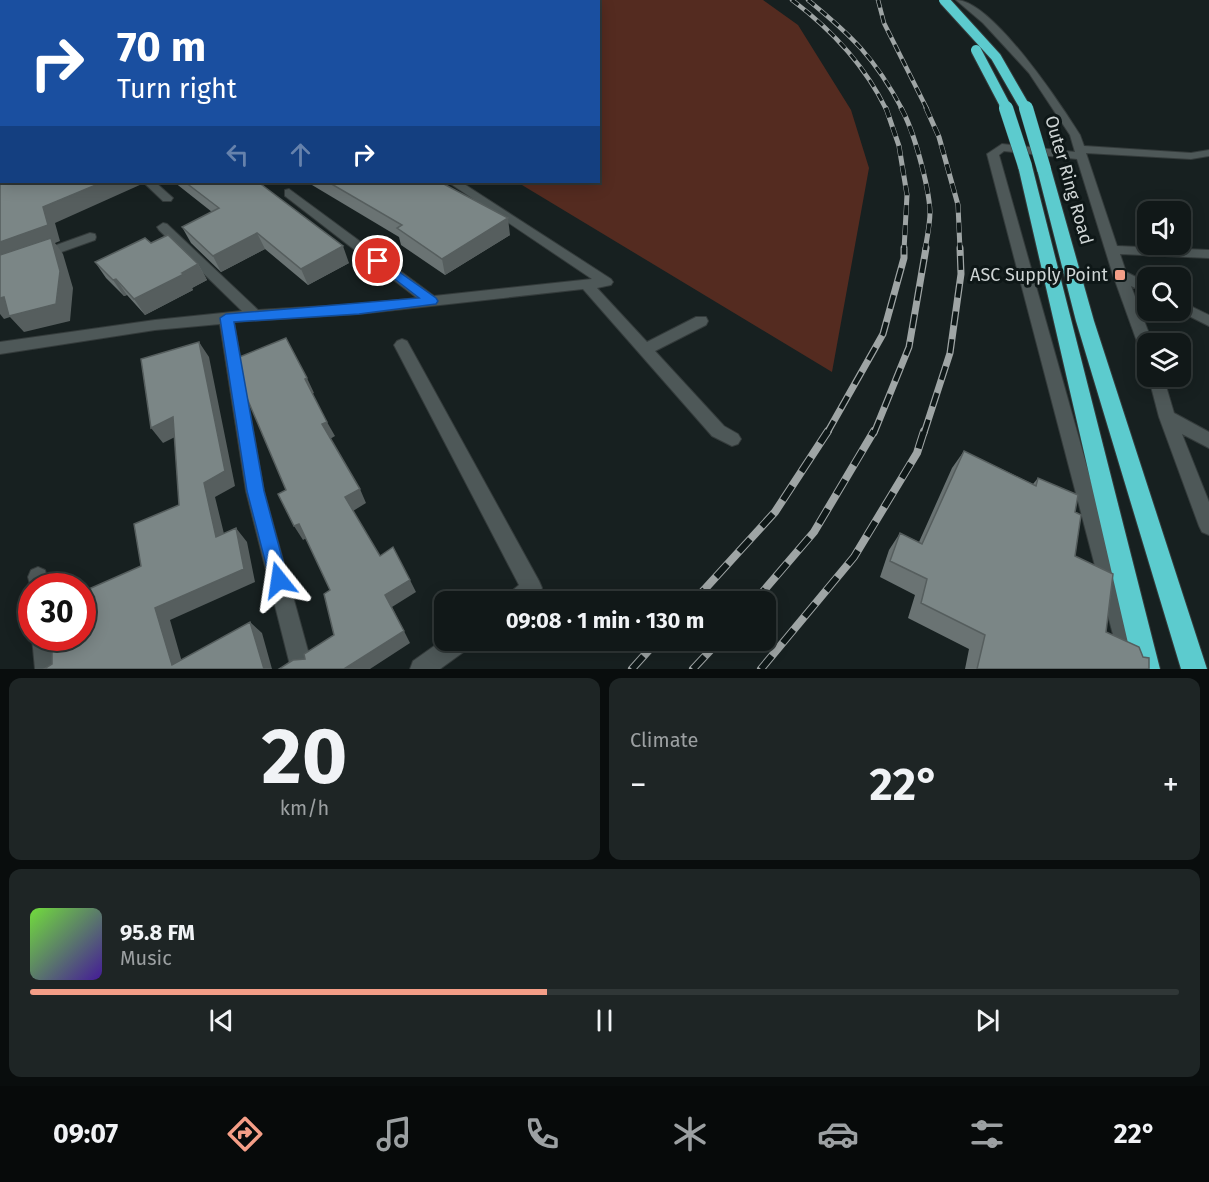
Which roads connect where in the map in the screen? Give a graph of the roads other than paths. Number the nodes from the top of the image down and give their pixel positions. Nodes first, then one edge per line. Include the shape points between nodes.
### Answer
1 (931, 0) edge
2 (944, 0) edge
3 (960, 0) edge
4 (1079, 153) junction
5 (1209, 153) edge
6 (1034, 168) junction
7 (150, 183) edge
8 (456, 183) edge
9 (289, 193) dead end
10 (167, 198) dead end
11 (163, 227) dead end
12 (90, 237) dead end
13 (1113, 250) junction
14 (1209, 254) edge
15 (34, 258) edge
16 (1120, 275) junction
17 (586, 284) junction
18 (1137, 284) edge
19 (431, 301) junction
20 (1191, 312) edge
21 (255, 315) junction
22 (226, 318) junction
23 (701, 321) dead end
24 (1209, 321) edge
25 (1141, 333) edge
26 (402, 345) dead end
27 (0, 348) edge
28 (646, 349) junction
29 (1158, 387) edge
30 (1167, 417) junction
31 (732, 439) dead end
32 (1209, 441) edge
33 (1209, 526) edge
34 (528, 591) edge
35 (44, 651) edge
36 (446, 651) edge
37 (46, 669) edge
38 (303, 669) edge
39 (422, 669) edge
40 (1133, 669) edge
41 (1147, 669) edge
42 (1194, 669) edge

1 - 6 highway, Outer Ring Road, bridge via 977,50 996,82
2 - 6 highway, Outer Ring Road, bridge via 967,22 1014,84 1031,122
3 - 4 street via 986,21 1033,71 1075,135
4 - 5 street
4 - 13 street
4 - 40 street via 1002,147 993,154
6 - 41 highway, Outer Ring Road
6 - 42 highway, Outer Ring Road
7 - 10 street
8 - 17 street via 606,282
9 - 19 street
11 - 21 street
12 - 15 street
13 - 14 street
13 - 16 street
16 - 18 street
16 - 25 street
17 - 19 street
17 - 28 street
19 - 21 street
20 - 24 street
21 - 22 street
22 - 27 street
22 - 38 street via 255,491
23 - 28 street
26 - 34 street via 532,588
28 - 31 street via 718,431
29 - 30 street
30 - 32 street
30 - 33 street
35 - 37 street
36 - 39 street

